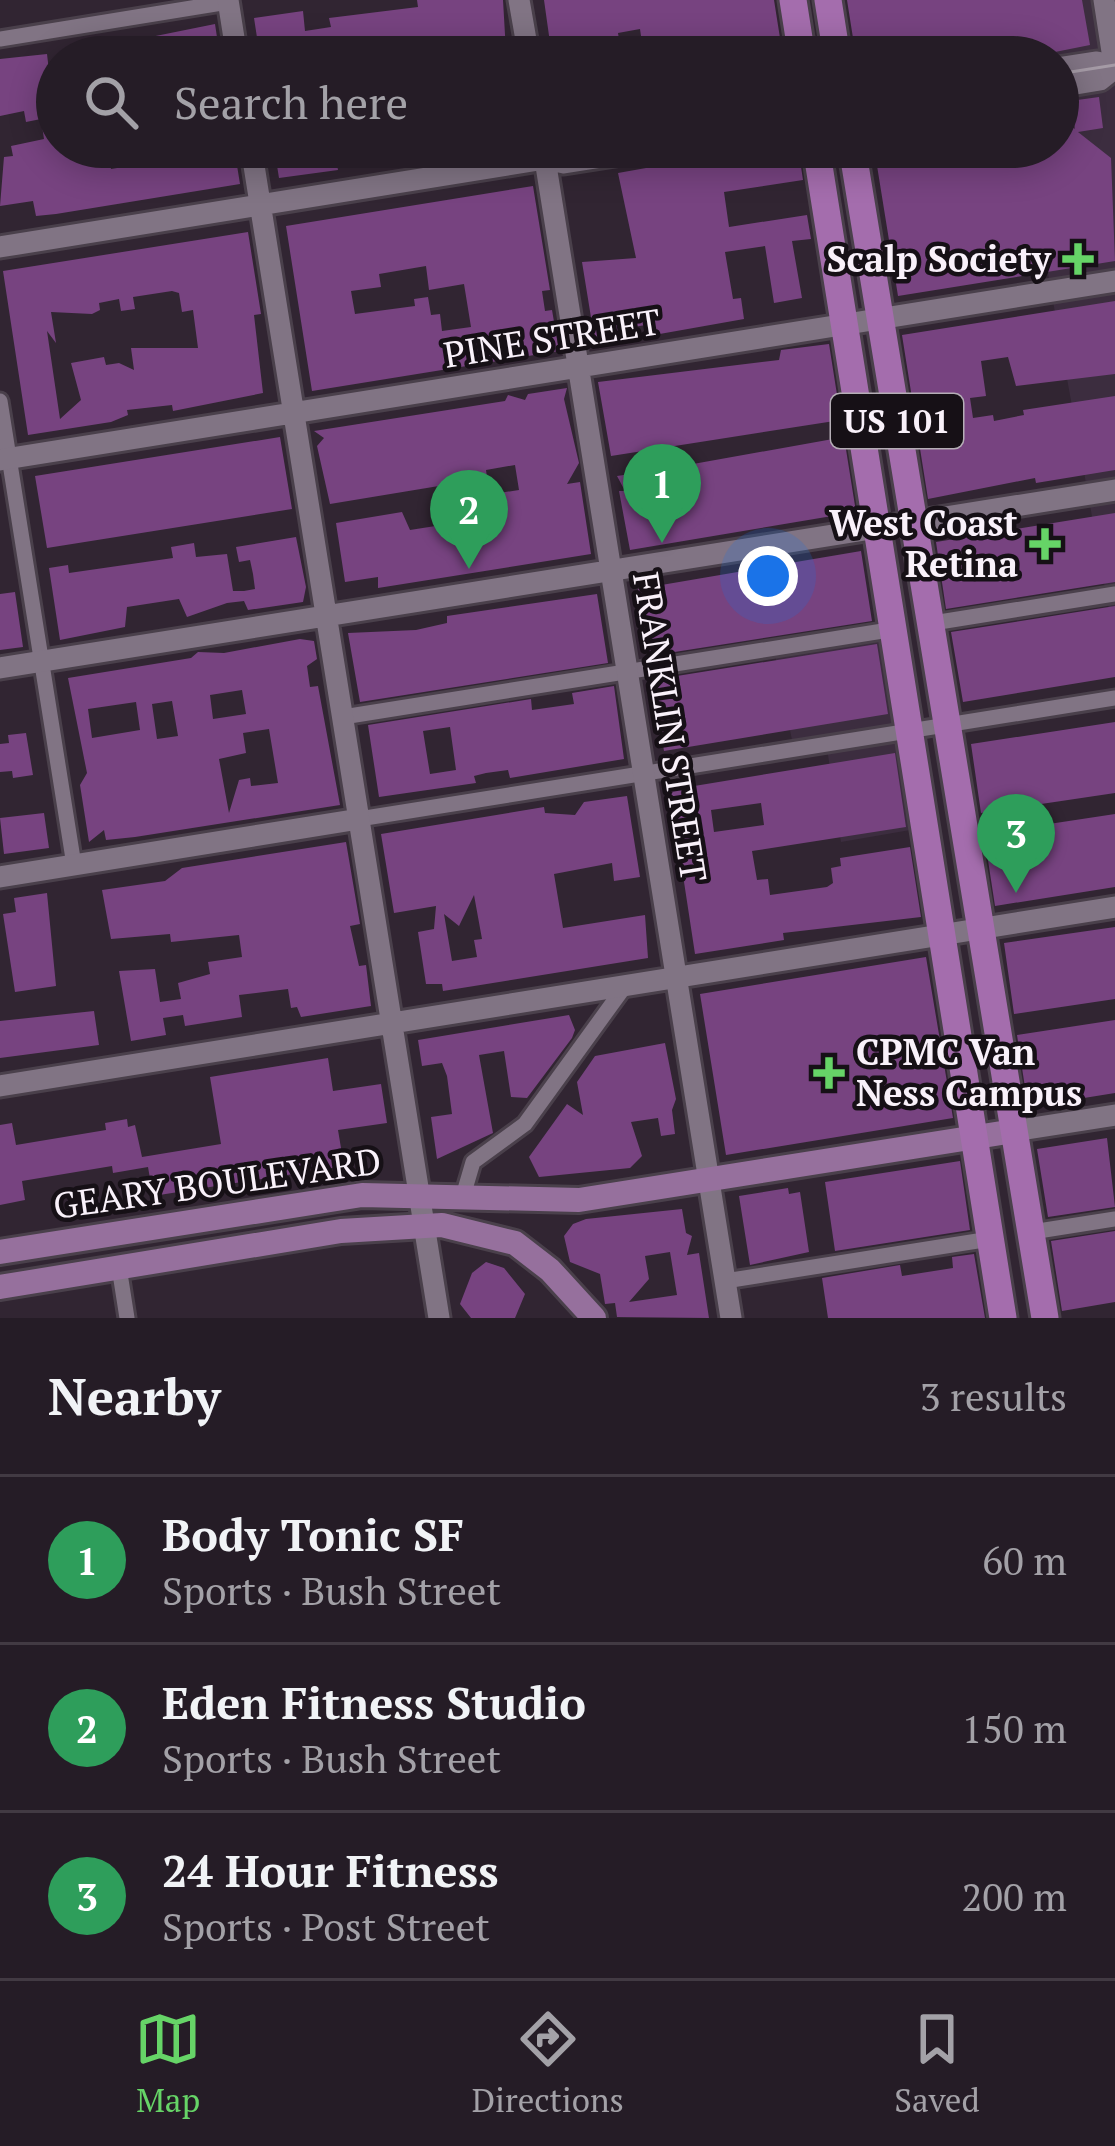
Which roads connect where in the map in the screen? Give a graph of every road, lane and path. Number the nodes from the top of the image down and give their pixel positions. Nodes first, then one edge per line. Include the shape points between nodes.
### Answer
1 (519, 0) edge
2 (793, 0) edge
3 (828, 0) edge
4 (1104, 0) edge
5 (233, 1) edge
6 (236, 36) edge
7 (525, 36) edge
8 (799, 36) edge
9 (834, 36) edge
10 (0, 38) edge
11 (1079, 65) edge
12 (1115, 69) edge
13 (1079, 84) edge
14 (254, 168) edge
15 (462, 168) edge
16 (546, 168) edge
17 (819, 168) edge
18 (855, 168) edge
19 (260, 205) junction
20 (0, 247) edge
21 (1115, 281) edge
22 (880, 319) junction
23 (845, 325) junction
24 (579, 367) junction
25 (0, 401) edge
26 (294, 413) junction
27 (5, 459) edge
28 (1115, 490) edge
29 (915, 522) junction
30 (876, 528) junction
31 (611, 571) junction
32 (1115, 594) edge
33 (327, 616) junction
34 (933, 623) junction
35 (889, 630) junction
36 (42, 662) junction
37 (0, 668) edge
38 (627, 672) junction
39 (1115, 698) edge
40 (343, 717) junction
41 (946, 725) junction
42 (907, 731) junction
43 (644, 773) junction
44 (359, 819) junction
45 (74, 865) junction
46 (0, 877) edge
47 (1115, 907) edge
48 (977, 929) junction
49 (942, 934) junction
50 (676, 977) junction
51 (625, 986) junction
52 (392, 1023) junction
53 (0, 1086) edge
54 (1115, 1115) edge
55 (1014, 1131) junction
56 (974, 1136) junction
57 (709, 1180) junction
58 (419, 1192) junction
59 (463, 1196) junction
60 (1115, 1219) edge
61 (424, 1224) junction
62 (1031, 1232) junction
63 (990, 1239) junction
64 (0, 1252) edge
65 (119, 1267) junction
66 (725, 1281) junction
67 (0, 1287) edge
68 (128, 1318) edge
69 (439, 1318) edge
70 (593, 1318) edge
71 (731, 1318) edge
72 (1003, 1318) edge
73 (1045, 1318) edge

1 - 7 main road
2 - 8 highway
3 - 9 highway
4 - 12 main road
5 - 6 main road
5 - 10 street
11 - 12 main road
12 - 13 main road
14 - 19 main road
15 - 19 main road
16 - 24 main road, FRANKLIN STREET
17 - 23 highway, US 101
18 - 22 highway, US 101
19 - 20 main road
19 - 26 main road
21 - 22 main road, PINE STREET
22 - 23 main road, PINE STREET
22 - 29 highway, US 101
23 - 24 main road, PINE STREET
23 - 30 highway, US 101
24 - 26 main road, PINE STREET
24 - 31 main road, FRANKLIN STREET
25 - 27 street
26 - 27 main road, PINE STREET
26 - 33 main road
27 - 36 street
28 - 29 main road
29 - 30 main road
29 - 34 highway, US 101
30 - 31 main road
30 - 35 highway, US 101
31 - 33 main road
31 - 38 main road, FRANKLIN STREET
32 - 34 street
33 - 36 main road
33 - 40 main road
34 - 41 highway, US 101
35 - 38 street
35 - 42 highway, US 101
36 - 37 main road
36 - 45 street
38 - 40 street
38 - 43 main road, FRANKLIN STREET
39 - 41 street
40 - 44 main road
41 - 42 street
41 - 48 highway, US 101
42 - 43 street
42 - 49 highway, US 101
43 - 44 street
43 - 50 main road, FRANKLIN STREET
44 - 45 main road
44 - 52 main road
45 - 46 main road
47 - 48 main road
48 - 49 main road
48 - 55 highway, US 101
49 - 50 main road
49 - 56 highway, US 101
50 - 51 main road
50 - 57 main road, FRANKLIN STREET
51 - 52 main road
51 - 59 street via 525,1124 473,1162
52 - 53 main road
52 - 58 main road
54 - 55 main road
55 - 56 main road, GEARY BOULEVARD
55 - 62 highway, US 101
56 - 57 main road, GEARY BOULEVARD
56 - 63 highway, US 101
57 - 59 main road, GEARY BOULEVARD via 560,1202
57 - 66 main road, FRANKLIN STREET
58 - 59 main road, GEARY BOULEVARD
58 - 61 main road
58 - 64 main road, GEARY BOULEVARD
60 - 62 street
61 - 65 main road, GEARY BOULEVARD
61 - 69 main road
61 - 70 main road, GEARY BOULEVARD via 515,1243
62 - 73 highway, US 101
63 - 66 street
63 - 72 highway, US 101
65 - 67 main road, GEARY BOULEVARD
65 - 68 street
66 - 71 main road, FRANKLIN STREET

